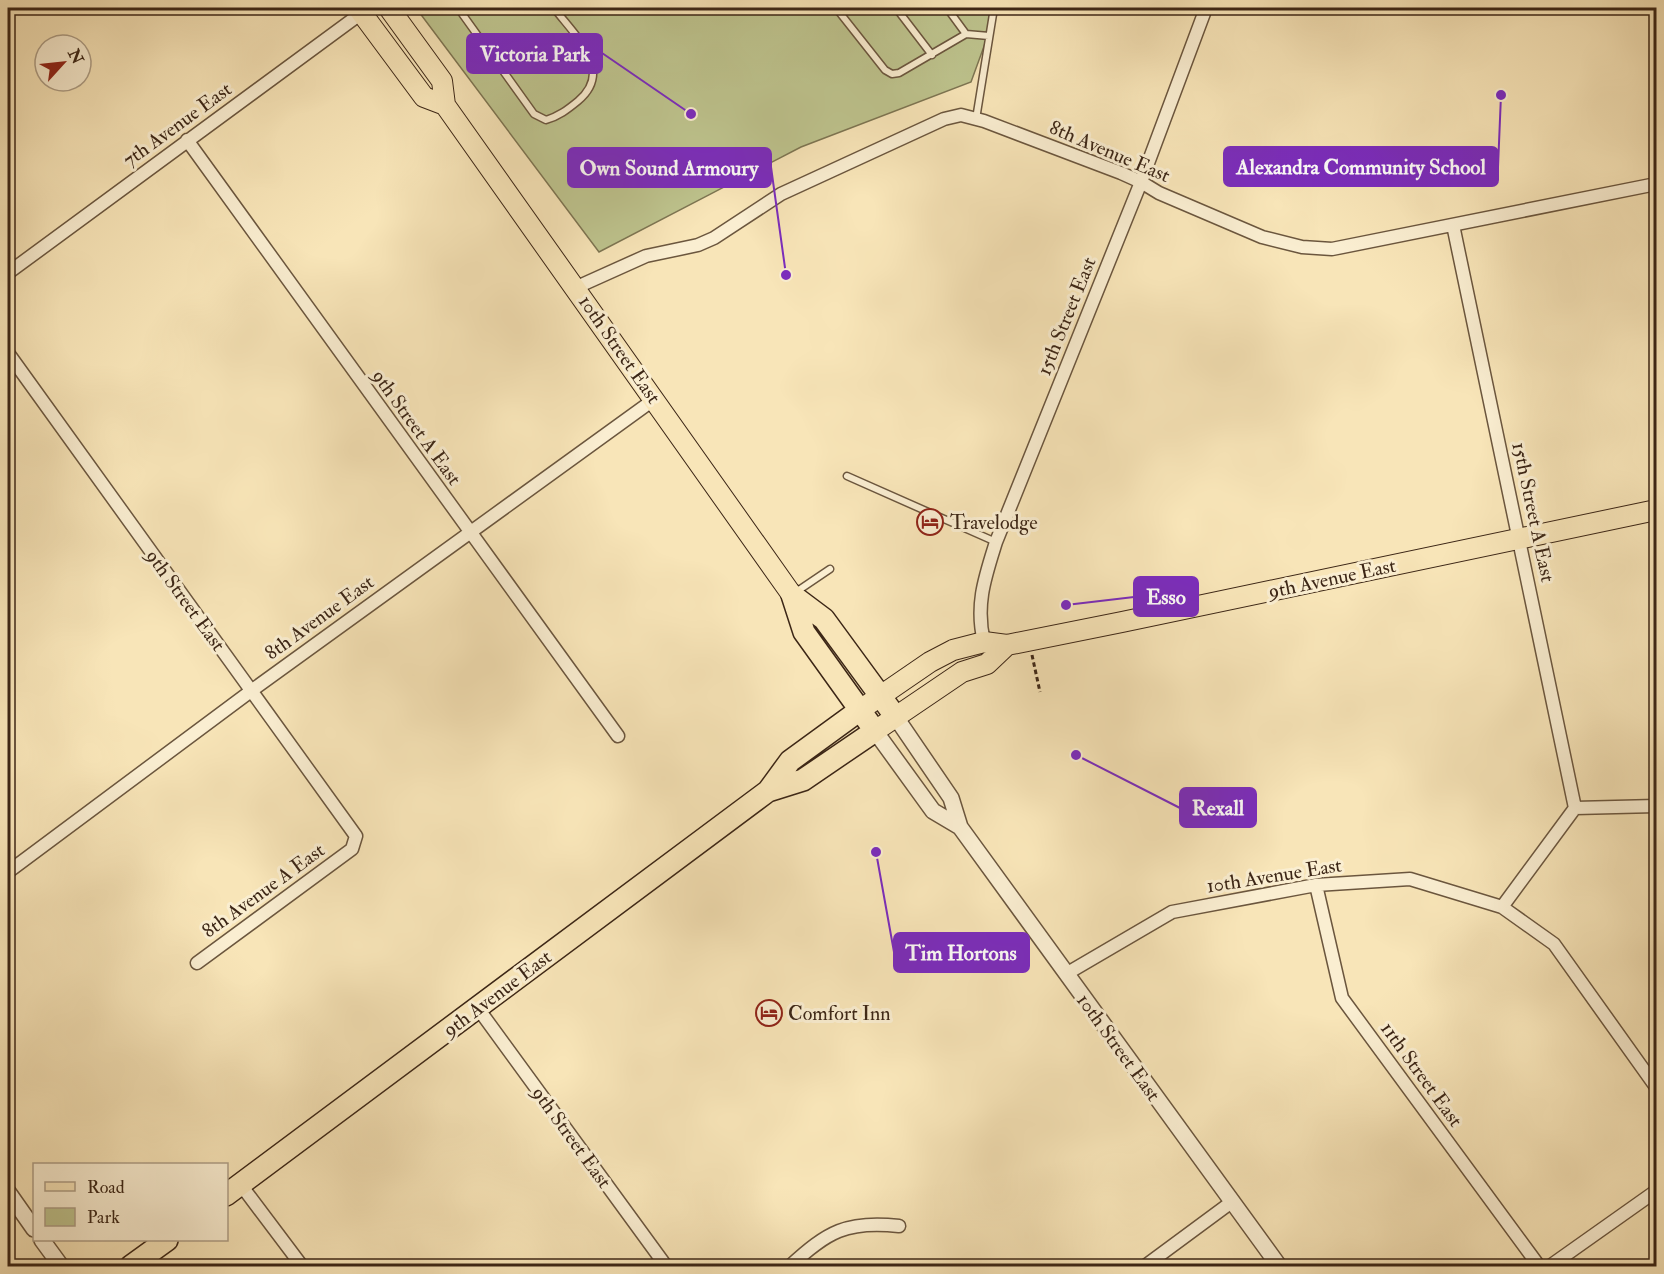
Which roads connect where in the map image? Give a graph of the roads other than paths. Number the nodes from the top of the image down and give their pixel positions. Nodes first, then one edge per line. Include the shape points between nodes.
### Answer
1 (389, 8) edge
2 (458, 8) edge
3 (554, 8) edge
4 (836, 8) edge
5 (896, 8) edge
6 (947, 8) edge
7 (994, 8) edge
8 (1206, 8) edge
9 (363, 9) edge
10 (966, 34) junction
11 (989, 36) junction
12 (932, 55) junction
13 (445, 105) junction
14 (975, 119) junction
15 (187, 140) junction
16 (1141, 182) junction
17 (1656, 184) edge
18 (1453, 225) junction
19 (8, 273) edge
20 (577, 287) junction
21 (8, 353) edge
22 (656, 398) junction
23 (848, 476) dead end
24 (1656, 510) edge
25 (469, 532) junction
26 (1520, 538) junction
27 (996, 542) junction
28 (830, 569) dead end
29 (792, 595) junction
30 (984, 642) junction
31 (1007, 645) junction
32 (251, 691) junction
33 (880, 696) junction
34 (861, 710) junction
35 (895, 717) junction
36 (875, 731) junction
37 (618, 736) dead end
38 (768, 791) junction
39 (1656, 806) edge
40 (1575, 807) junction
41 (960, 827) junction
42 (352, 849) joint
43 (8, 872) edge
44 (1316, 885) junction
45 (1502, 907) junction
46 (197, 963) dead end
47 (1066, 974) junction
48 (477, 1007) junction
49 (1656, 1087) edge
50 (234, 1190) edge
51 (8, 1191) edge
52 (1656, 1191) edge
53 (1233, 1201) junction
54 (899, 1226) dead end
55 (33, 1228) edge
56 (43, 1241) edge
57 (164, 1241) edge
58 (61, 1266) edge
59 (131, 1266) edge
60 (302, 1266) edge
61 (666, 1266) edge
62 (790, 1266) edge
63 (1145, 1266) edge
64 (1279, 1266) edge
65 (1539, 1266) edge
66 (1550, 1266) edge

1 - 13 main road, 10th Street East via 442,81
2 - 3 lane via 534,114 546,120 559,116 589,91 595,73 589,54
4 - 12 lane via 892,74
5 - 12 lane
6 - 10 lane
7 - 11 lane
8 - 16 street, 15th Street East
9 - 13 main road, 10th Street East via 423,97
9 - 15 street, 7th Avenue East
10 - 11 lane
10 - 12 lane
11 - 14 lane
13 - 20 main road, 10th Street East
14 - 16 street, 8th Avenue East
14 - 20 street, 8th Avenue East via 961,115 944,119 781,194 714,238 646,256
15 - 19 street, 7th Avenue East
15 - 25 street, 9th Street A East
16 - 18 street, 8th Avenue East via 1262,237 1302,247 1332,249
16 - 27 street, 15th Street East
17 - 18 street, 8th Avenue East
18 - 26 street, 15th Street A East
20 - 22 main road, 10th Street East
21 - 32 street, 9th Street East
22 - 25 street, 8th Avenue East
22 - 29 main road, 10th Street East
23 - 27 lane
24 - 26 main road, 9th Avenue East
25 - 32 street, 8th Avenue East
25 - 37 street, 9th Street A East
26 - 31 main road, 9th Avenue East
26 - 40 street, 15th Street A East
27 - 30 street, 15th Street East via 980,591 979,622
28 - 29 lane
29 - 33 highway, 10th Street East via 824,619
29 - 34 highway, 10th Street East via 804,632
30 - 31 main road, 9th Avenue East
30 - 33 main road, 9th Avenue East via 953,650
31 - 35 main road, 9th Avenue East via 987,663 962,672
32 - 42 street, 9th Street East via 357,836
32 - 43 street, 8th Avenue East
33 - 34 main road, 9th Avenue East
33 - 35 highway, 10th Street East
34 - 36 highway, 10th Street East
34 - 38 highway, 9th Avenue East via 790,761
35 - 36 main road
35 - 41 street, 10th Street East via 951,798
36 - 38 highway, 9th Avenue East via 803,780
36 - 41 street, 10th Street East via 933,811
38 - 48 highway, 9th Avenue East
39 - 40 street
40 - 45 street
41 - 47 street, 10th Street East
42 - 46 street, 8th Avenue A East
44 - 45 street, 10th Avenue East via 1410,879
44 - 47 street, 10th Avenue East via 1172,912
44 - 65 street, 11th Street East via 1342,998
45 - 49 street, 10th Avenue East via 1554,944
47 - 53 street, 10th Street East
48 - 50 highway, 9th Avenue East
48 - 61 street, 9th Street East
50 - 60 street
51 - 55 street
52 - 66 street
53 - 63 street
53 - 64 street, 10th Street East
54 - 62 street via 863,1223 838,1232 816,1243
56 - 58 street
57 - 59 highway

